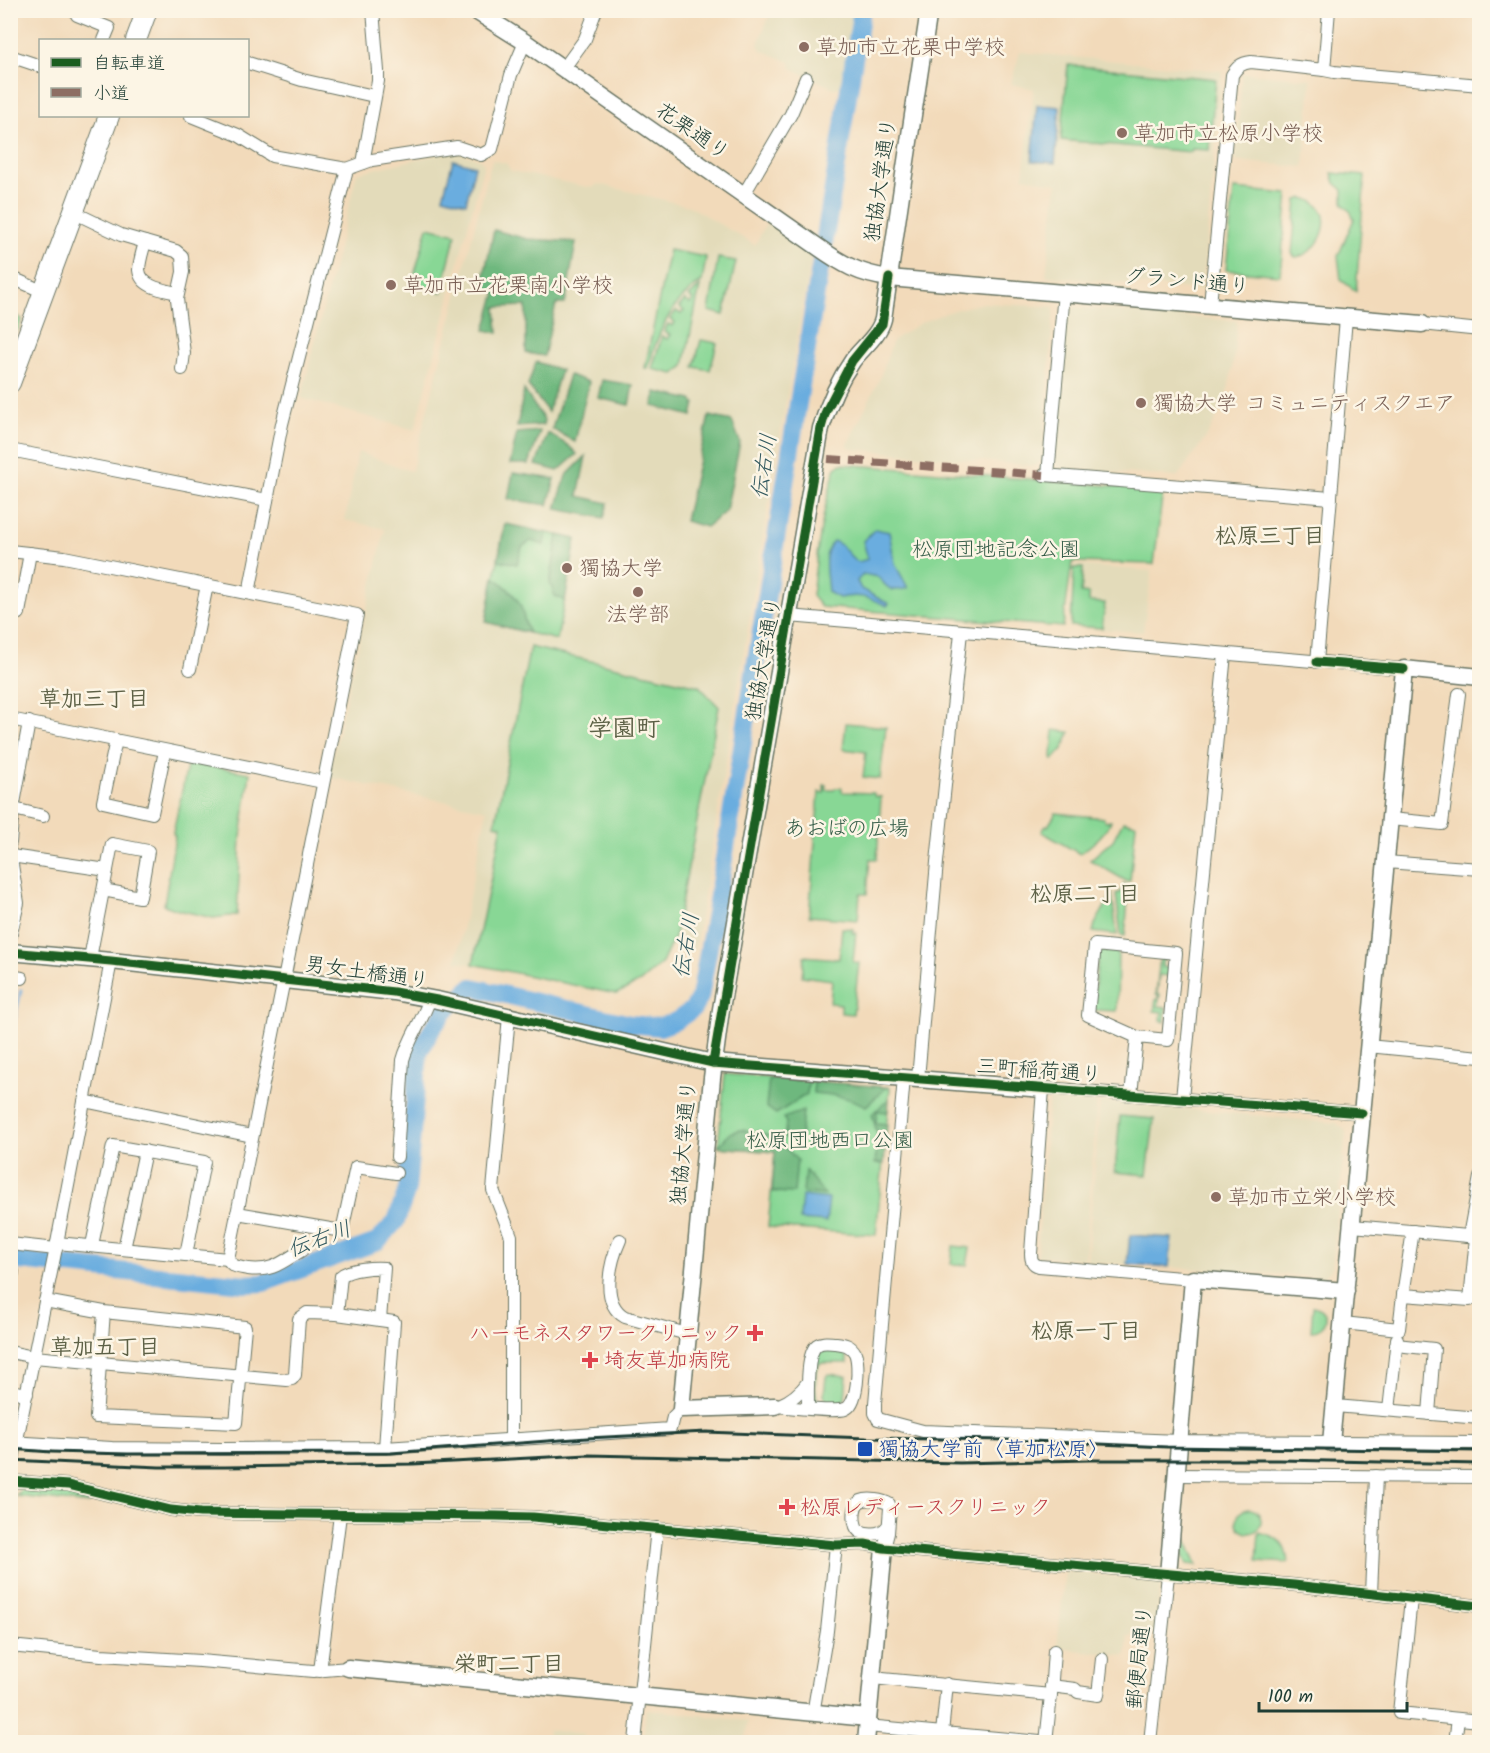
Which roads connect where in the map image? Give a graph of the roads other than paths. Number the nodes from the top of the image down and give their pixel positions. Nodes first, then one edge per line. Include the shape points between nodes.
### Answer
1 (79, 10) edge
2 (147, 10) edge
3 (373, 10) edge
4 (474, 10) edge
5 (596, 10) edge
6 (929, 10) edge
7 (1329, 10) edge
8 (104, 39) edge
9 (136, 39) edge
10 (525, 42) junction
11 (10, 56) edge
12 (249, 63) edge
13 (39, 66) edge
14 (564, 68) junction
15 (1324, 70) junction
16 (806, 78) dead end
17 (1479, 86) edge
18 (374, 96) junction
19 (109, 117) edge
20 (193, 117) edge
21 (363, 163) junction
22 (347, 169) junction
23 (744, 194) junction
24 (73, 212) junction
25 (145, 242) junction
26 (10, 277) edge
27 (889, 278) junction
28 (44, 292) junction
29 (1064, 292) junction
30 (178, 293) junction
31 (1210, 305) junction
32 (1346, 318) junction
33 (1422, 324) joint
34 (1479, 330) edge
35 (182, 369) dead end
36 (10, 383) edge
37 (10, 450) edge
38 (1331, 498) junction
39 (267, 500) junction
40 (10, 551) edge
41 (30, 553) junction
42 (207, 585) junction
43 (249, 593) junction
44 (10, 610) edge
45 (789, 616) junction
46 (962, 632) junction
47 (1225, 654) junction
48 (1317, 662) junction
49 (190, 669) dead end
50 (1404, 669) junction
51 (1479, 677) edge
52 (1459, 694) dead end
53 (10, 719) edge
54 (29, 723) junction
55 (116, 740) junction
56 (165, 750) junction
57 (323, 782) junction
58 (12, 809) edge
59 (43, 816) dead end
60 (1390, 819) junction
61 (10, 843) edge
62 (11, 854) edge
63 (1386, 862) junction
64 (1479, 863) edge
65 (1479, 868) edge
66 (107, 870) junction
67 (103, 890) junction
68 (10, 938) edge
69 (10, 952) edge
70 (90, 959) junction
71 (111, 961) junction
72 (284, 979) junction
73 (434, 999) junction
74 (509, 1016) junction
75 (1137, 1037) junction
76 (1368, 1046) junction
77 (1479, 1057) edge
78 (713, 1063) junction
79 (911, 1079) junction
80 (1043, 1089) junction
81 (1131, 1095) junction
82 (1182, 1099) junction
83 (84, 1101) junction
84 (1362, 1113) junction
85 (252, 1136) junction
86 (145, 1151) junction
87 (397, 1157) dead end
88 (396, 1173) dead end
89 (1479, 1176) edge
90 (237, 1213) junction
91 (1352, 1226) junction
92 (1413, 1231) junction
93 (1475, 1237) edge
94 (620, 1240) dead end
95 (10, 1244) edge
96 (92, 1245) junction
97 (56, 1248) junction
98 (124, 1249) junction
99 (302, 1250) dead end
100 (186, 1255) junction
101 (228, 1259) junction
102 (1193, 1279) junction
103 (1346, 1291) junction
104 (1403, 1295) junction
105 (45, 1301) junction
106 (104, 1312) junction
107 (337, 1314) junction
108 (380, 1320) junction
109 (1343, 1323) junction
110 (1399, 1329) junction
111 (687, 1334) junction
112 (1396, 1346) junction
113 (10, 1352) edge
114 (34, 1358) junction
115 (99, 1362) junction
116 (242, 1376) junction
117 (808, 1382) junction
118 (10, 1391) edge
119 (27, 1394) junction
120 (775, 1406) junction
121 (1335, 1406) junction
122 (807, 1408) junction
123 (681, 1409) junction
124 (1389, 1410) junction
125 (1429, 1414) junction
126 (1479, 1415) edge
127 (511, 1439) junction
128 (1179, 1441) junction
129 (14, 1442) edge
130 (1331, 1443) junction
131 (1479, 1443) edge
132 (385, 1448) junction
133 (10, 1474) edge
134 (1176, 1475) junction
135 (1376, 1476) junction
136 (1479, 1477) edge
137 (10, 1481) edge
138 (340, 1515) junction
139 (888, 1526) junction
140 (657, 1528) junction
141 (874, 1534) junction
142 (836, 1545) junction
143 (884, 1548) junction
144 (1168, 1575) junction
145 (1371, 1594) junction
146 (1411, 1599) junction
147 (1479, 1606) edge
148 (10, 1646) edge
149 (1054, 1651) dead end
150 (1102, 1659) dead end
151 (348, 1668) joint
152 (320, 1671) junction
153 (872, 1678) junction
154 (947, 1684) junction
155 (1051, 1691) junction
156 (640, 1697) junction
157 (813, 1714) junction
158 (1458, 1719) junction
159 (1479, 1720) edge
160 (867, 1729) edge
161 (942, 1732) junction
162 (635, 1743) edge
163 (1040, 1743) edge
164 (1046, 1743) edge
165 (1150, 1743) edge
166 (1455, 1743) edge

1 - 8 street via 77,15 110,28
2 - 9 main road
3 - 18 street via 378,71
4 - 10 street, 花栗通り
5 - 14 street via 585,39
6 - 27 street, 独協大学通り
7 - 15 street
10 - 14 street, 花栗通り
10 - 21 street via 511,75 492,149 481,155 457,147
11 - 13 street
12 - 18 street
14 - 23 street, 花栗通り
15 - 17 street
15 - 31 street via 1245,63 1232,75
16 - 23 street via 791,114
18 - 21 street
19 - 24 main road
20 - 22 street via 238,135 272,156
21 - 22 street
22 - 39 street via 282,423
23 - 27 street, 花栗通り via 842,263
24 - 25 street
24 - 28 main road
25 - 30 street via 139,271 142,278 147,284
25 - 30 street via 182,256
26 - 28 street
27 - 29 street, グランド通り
27 - 45 street, 独協大学通り via 882,324 852,361 826,411 821,428 823,458
28 - 36 main road
29 - 31 street, グランド通り
29 - 38 street via 1046,475
30 - 35 street
31 - 32 street, グランド通り
32 - 33 street, グランド通り
32 - 38 street
33 - 34 street, グランド通り
37 - 39 street
38 - 48 street
39 - 43 street
40 - 41 street
41 - 42 street
41 - 44 street via 19,613
42 - 43 street
42 - 49 street
43 - 57 street via 357,615
45 - 46 street
45 - 78 street, 独協大学通り
46 - 47 street
46 - 79 street
47 - 48 street
47 - 82 street
48 - 50 street
50 - 51 street
50 - 60 street
52 - 60 street via 1442,824
53 - 54 street
54 - 55 street
54 - 58 street
55 - 56 street
55 - 56 street via 103,802 152,813
56 - 57 street
57 - 72 street
58 - 59 street
58 - 61 street
60 - 63 street
62 - 66 street
62 - 68 street via 18,903
63 - 65 street
63 - 76 street
64 - 65 street
66 - 67 street
66 - 67 street via 112,844 148,851 140,897
67 - 70 street
69 - 70 street, 男女土橋通り
70 - 71 street, 男女土橋通り
71 - 72 street, 男女土橋通り
71 - 83 street
72 - 73 street, 男女土橋通り
72 - 85 street
73 - 74 street, 男女土橋通り
73 - 87 street via 403,1060
74 - 78 street, 男女土橋通り
74 - 127 street via 493,1190 511,1236
75 - 75 street via 1168,1040 1176,953 1095,945 1088,1015
75 - 81 street
76 - 77 street
76 - 84 street
78 - 79 street, 三町稲荷通り
78 - 111 street, 独協大学通り
79 - 80 street, 三町稲荷通り
79 - 128 street via 874,1413 878,1419 923,1431
80 - 81 street, 三町稲荷通り
80 - 102 street via 1031,1260 1039,1266
81 - 82 street, 三町稲荷通り
82 - 84 street, 三町稲荷通り
83 - 85 street
83 - 97 street
84 - 91 street
85 - 90 street
86 - 96 street via 113,1146
86 - 98 street
86 - 100 street via 204,1162
88 - 90 street via 356,1167 342,1232
89 - 93 street
90 - 101 street
91 - 92 street
91 - 103 street
92 - 93 street
92 - 104 street
93 - 104 street via 1470,1300
94 - 111 street via 613,1256 612,1305 625,1317
95 - 97 street
96 - 97 street
96 - 98 street
97 - 105 street
98 - 100 street
99 - 101 street via 266,1270 236,1267
100 - 101 street
102 - 103 street
102 - 128 street
103 - 109 street
104 - 110 street
105 - 106 street
105 - 114 street
106 - 115 street
106 - 116 street via 245,1327
107 - 108 street
107 - 108 street via 341,1276 370,1267 384,1268
107 - 116 street via 308,1313 299,1319 292,1379
108 - 132 street via 394,1322
109 - 110 street
109 - 121 street
110 - 112 street
111 - 123 street, 独協大学通り
112 - 124 street
112 - 125 street via 1434,1349
113 - 114 street
114 - 115 street
114 - 119 street
115 - 116 street
115 - 116 street via 96,1417 236,1423
117 - 120 street via 790,1401
117 - 122 street
117 - 122 street via 811,1357 818,1345 844,1344 856,1354 854,1400 850,1406 843,1410
118 - 119 street
119 - 129 street
120 - 122 street
120 - 123 street
121 - 124 street
121 - 130 street
123 - 127 street via 673,1417 670,1429
124 - 125 street
125 - 126 street
127 - 132 street
128 - 130 street
128 - 134 street
129 - 132 street via 168,1449
129 - 133 street
130 - 131 street
134 - 135 street
134 - 144 street
135 - 136 street
135 - 145 street
137 - 138 street via 68,1485 171,1510 200,1513
138 - 140 street via 533,1517
138 - 152 street
139 - 141 street
139 - 141 street via 889,1504 862,1500 856,1508 856,1529
139 - 143 street
140 - 142 street
140 - 156 street
141 - 143 street
142 - 143 street
142 - 157 street
143 - 144 street
143 - 153 street
144 - 145 street
144 - 165 street, 郵便局通り
145 - 146 street
146 - 147 street
146 - 158 street via 1400,1713
148 - 152 street
149 - 155 street
150 - 155 street via 1098,1695 1075,1689
151 - 152 street
151 - 156 street
153 - 154 street
153 - 160 street
154 - 155 street
154 - 161 street
155 - 164 street
156 - 157 street
156 - 162 street
157 - 160 street
158 - 159 street
158 - 166 street
160 - 161 street
161 - 163 street

